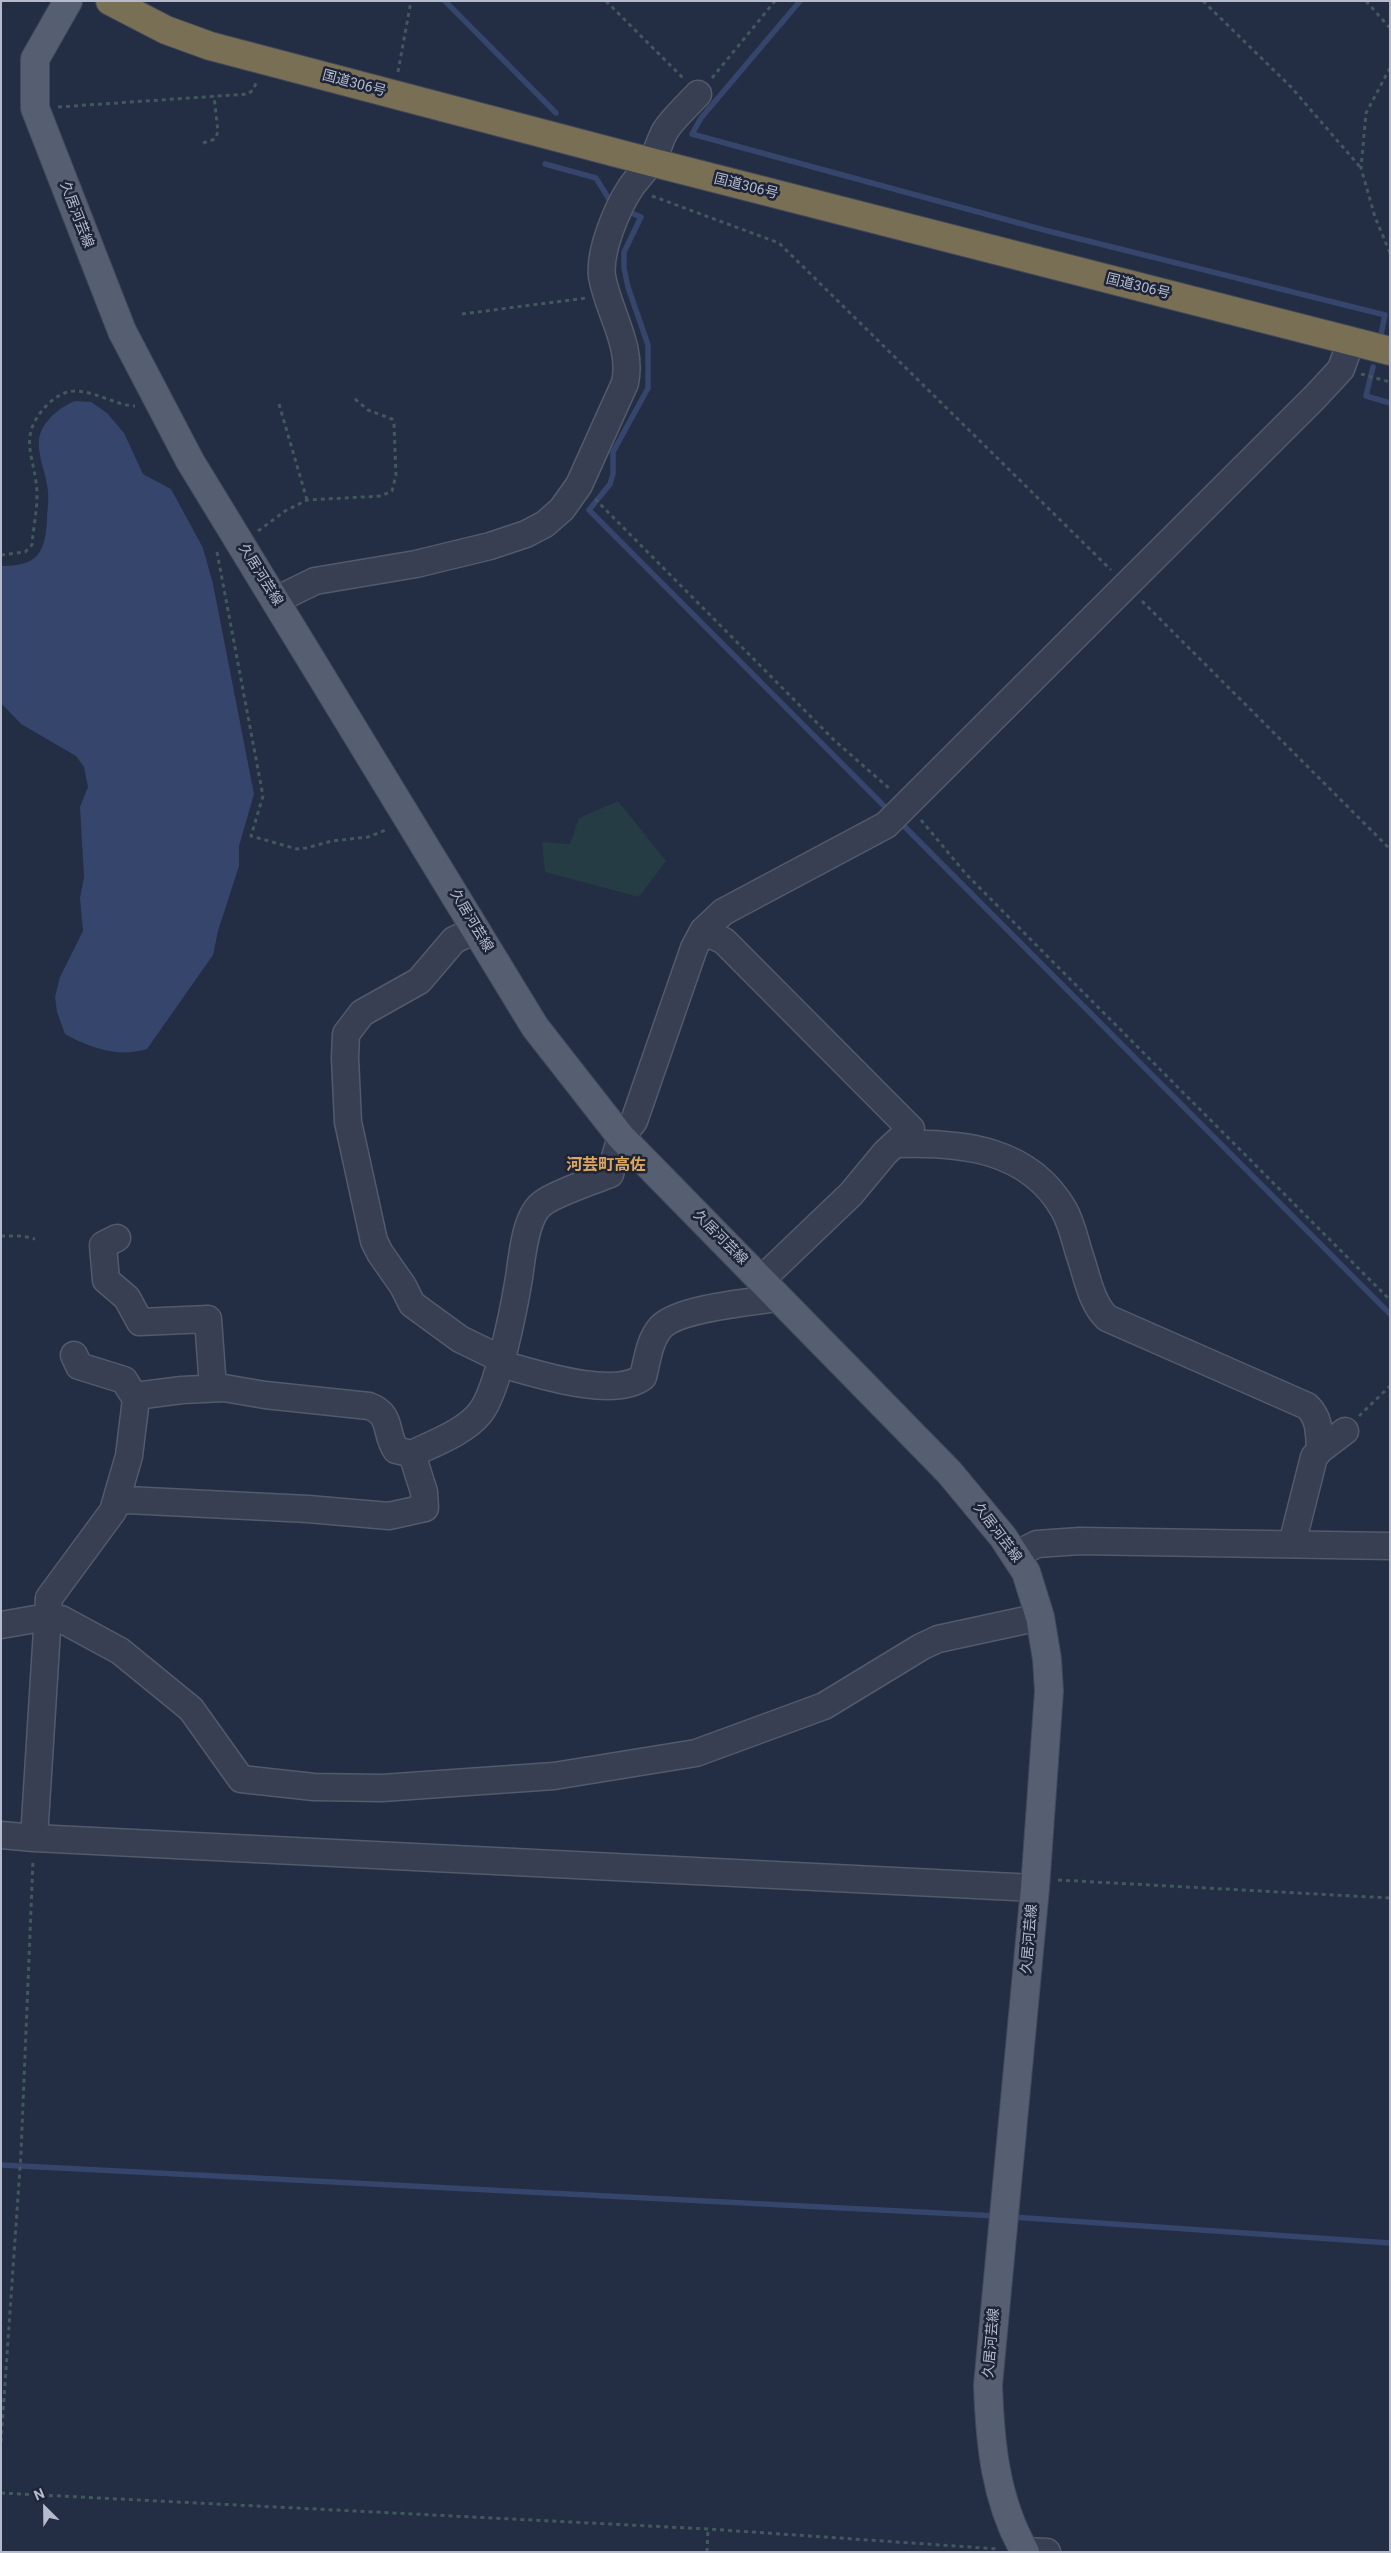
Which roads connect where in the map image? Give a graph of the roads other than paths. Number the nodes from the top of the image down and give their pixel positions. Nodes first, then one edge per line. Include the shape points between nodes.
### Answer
1 (68, 1) edge
2 (110, 1) edge
3 (698, 94) road end
4 (651, 162) junction
5 (1351, 341) junction
6 (1390, 351) edge
7 (276, 600) junction
8 (476, 930) junction
9 (703, 931) junction
10 (621, 1137) junction
11 (897, 1144) junction
12 (117, 1238) dead end
13 (770, 1289) junction
14 (74, 1355) dead end
15 (501, 1361) junction
16 (213, 1388) junction
17 (136, 1399) junction
18 (1345, 1431) road end
19 (1320, 1450) junction
20 (412, 1454) junction
21 (115, 1504) junction
22 (1292, 1544) junction
23 (1390, 1546) edge
24 (1015, 1555) junction
25 (47, 1617) junction
26 (1040, 1617) junction
27 (1, 1625) edge
28 (1, 1835) edge
29 (34, 1838) junction
30 (1035, 1883) junction
31 (1032, 2551) edge

1 - 7 main road, 久居河芸線 via 35,59 35,108 122,331 190,461 229,547
2 - 4 highway, 国道306号 via 166,30 210,46
3 - 4 street via 664,132
4 - 5 highway, 国道306号
4 - 7 street via 631,188 603,248 602,275 626,354 625,383 579,485 562,509 545,524 526,534 416,564 315,581
5 - 6 highway, 国道306号
5 - 9 street via 1341,368 1316,397 899,812 723,912
7 - 8 main road, 久居河芸線
8 - 10 main road, 久居河芸線 via 535,1028
8 - 15 street via 454,940 419,981 357,1017 346,1034 348,1122 374,1241 412,1304 460,1339
9 - 10 street via 694,948 634,1121
9 - 11 street via 724,941 912,1129
10 - 13 main road, 久居河芸線
10 - 15 street via 610,1174 542,1203 525,1232 519,1279
11 - 13 street via 885,1153
11 - 19 street via 934,1143 967,1147 1019,1163 1037,1176 1063,1208 1094,1298 1107,1318 1307,1406 1314,1412 1319,1427
12 - 16 street via 103,1245 106,1280 127,1298 140,1322 208,1320
13 - 15 street via 668,1321 659,1328 643,1377 627,1386 572,1383
13 - 24 main road, 久居河芸線 via 949,1472
14 - 17 street via 79,1366 124,1380
15 - 20 street via 479,1414 459,1430
16 - 17 street via 143,1395
16 - 20 street via 369,1406 384,1415 396,1450
17 - 21 street via 129,1456
18 - 19 street
19 - 22 street via 1314,1456
20 - 21 street via 424,1492 425,1508 389,1516 127,1500
21 - 25 street via 114,1511 97,1536 50,1598
22 - 23 street
22 - 24 street via 1080,1541 1037,1544
24 - 26 main road, 久居河芸線 via 1026,1572
25 - 26 street via 70,1623 120,1651 191,1709 241,1779 382,1788 554,1776 696,1753 824,1706 921,1646 938,1639
25 - 27 street
25 - 29 street
26 - 30 main road, 久居河芸線 via 1049,1691
28 - 29 street
29 - 30 street
30 - 31 main road, 久居河芸線 via 988,2384 990,2438 1006,2510 1011,2526

